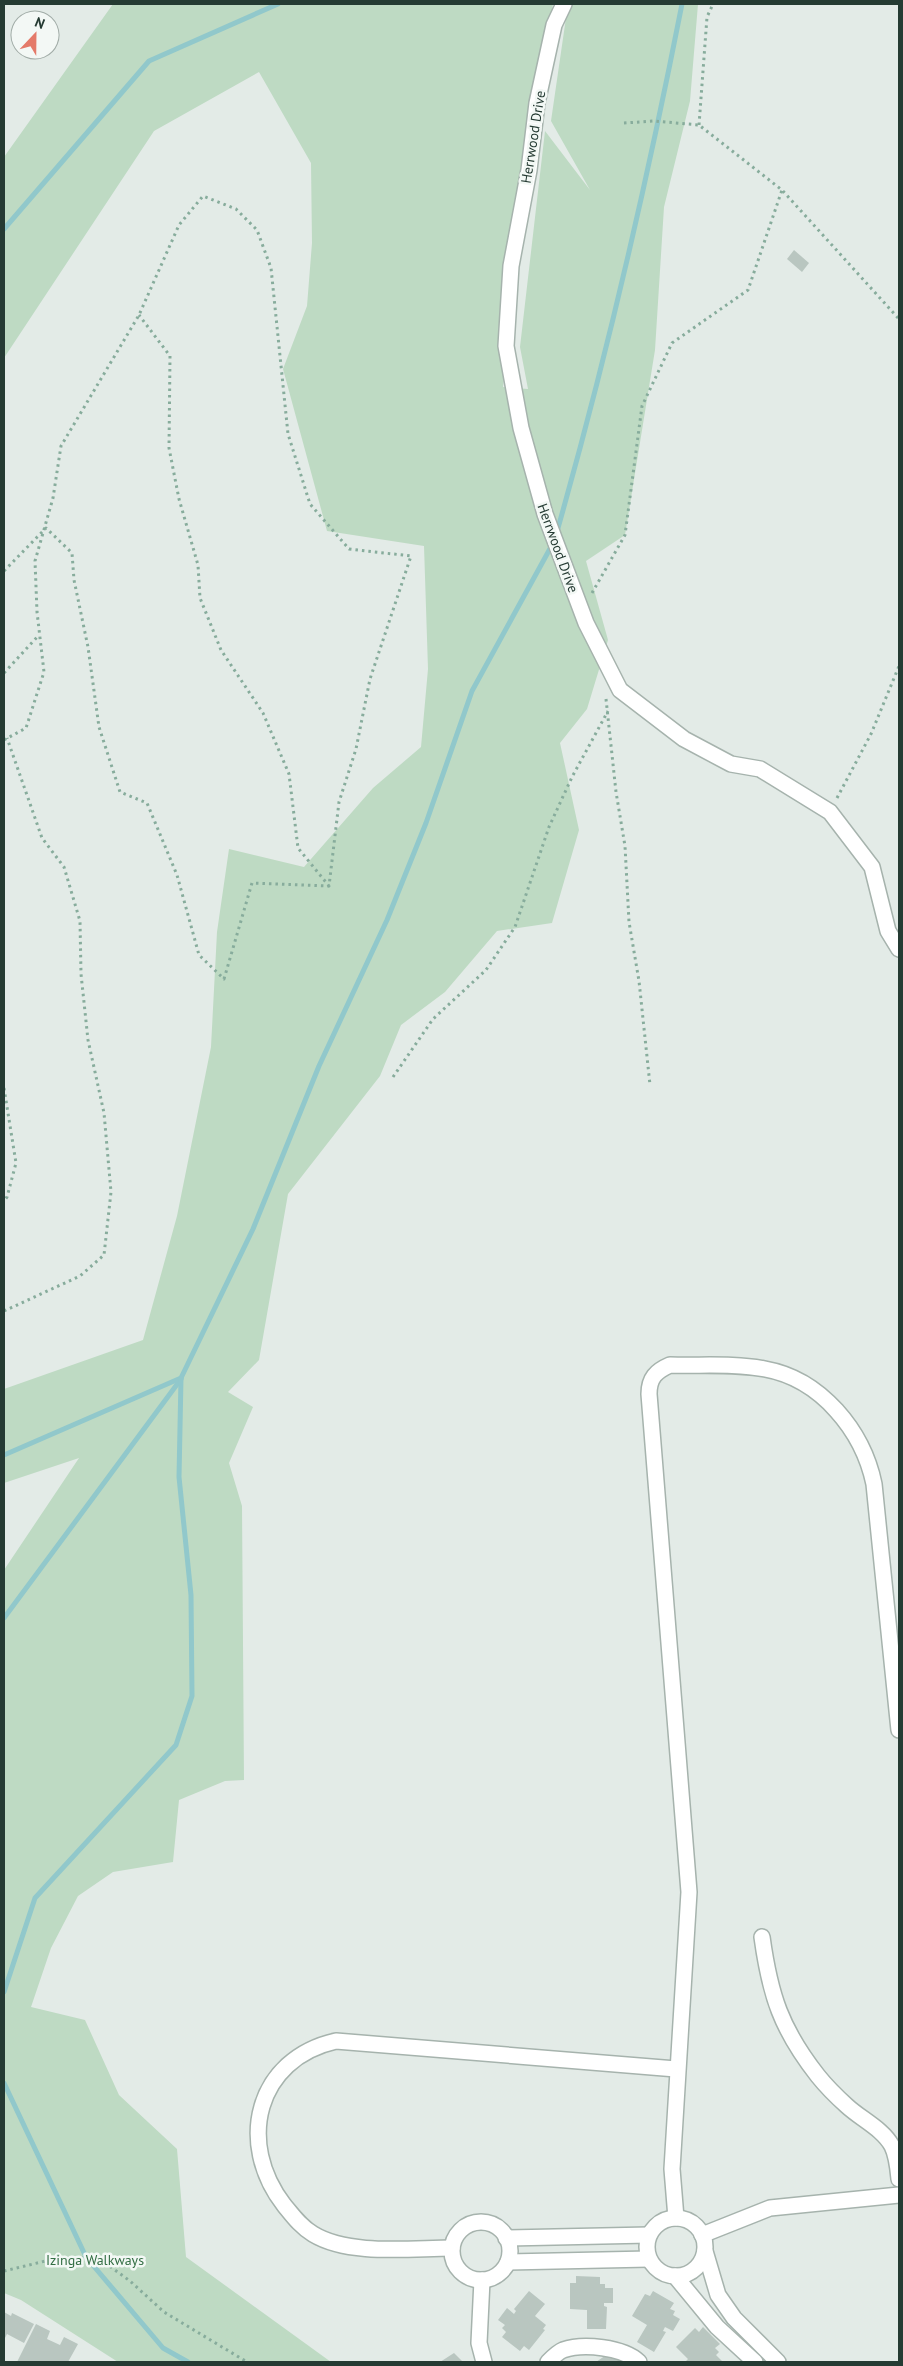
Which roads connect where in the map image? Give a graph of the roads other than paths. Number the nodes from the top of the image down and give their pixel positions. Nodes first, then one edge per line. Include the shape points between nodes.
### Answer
1 (564, 4) edge
2 (899, 949) edge
3 (899, 1730) edge
4 (762, 1937) dead end
5 (676, 2069) junction
6 (899, 2179) edge
7 (899, 2195) edge
8 (676, 2218) junction
9 (649, 2235) junction
10 (702, 2235) junction
11 (506, 2238) junction
12 (452, 2248) junction
13 (705, 2251) junction
14 (649, 2259) junction
15 (508, 2262) junction
16 (675, 2276) junction
17 (482, 2280) junction
18 (484, 2362) edge
19 (548, 2362) edge
20 (639, 2362) edge
21 (755, 2362) edge
22 (778, 2362) edge

1 - 2 street, Herrwood Drive via 554,26 537,103 529,170 511,266 506,346 521,428 545,514 581,610 620,690 684,740 731,764 760,769 830,812 872,867 888,931
3 - 5 street via 874,1484 870,1466 848,1424 809,1386 768,1369 670,1365 660,1369 649,1384 649,1394 689,1892
4 - 6 street via 776,2008 791,2035 818,2076 846,2105 886,2137 897,2160
5 - 8 street via 672,2169
5 - 12 street via 336,2041 319,2045 276,2075 260,2114 257,2134 260,2158 279,2199 298,2224 329,2242 352,2247
7 - 10 street via 770,2208
8 - 9 street via 660,2222
8 - 10 street via 692,2223
9 - 11 street
9 - 14 street via 646,2243
10 - 13 street
11 - 12 street via 495,2226 479,2222 458,2233
11 - 15 street via 510,2254
12 - 17 street via 460,2271
13 - 16 street via 692,2272
13 - 22 street via 718,2295 734,2318
14 - 15 street
14 - 16 street via 660,2272
15 - 17 street via 498,2274
16 - 21 street via 717,2327
17 - 18 street via 479,2342
19 - 20 street via 562,2350 581,2347 610,2350

